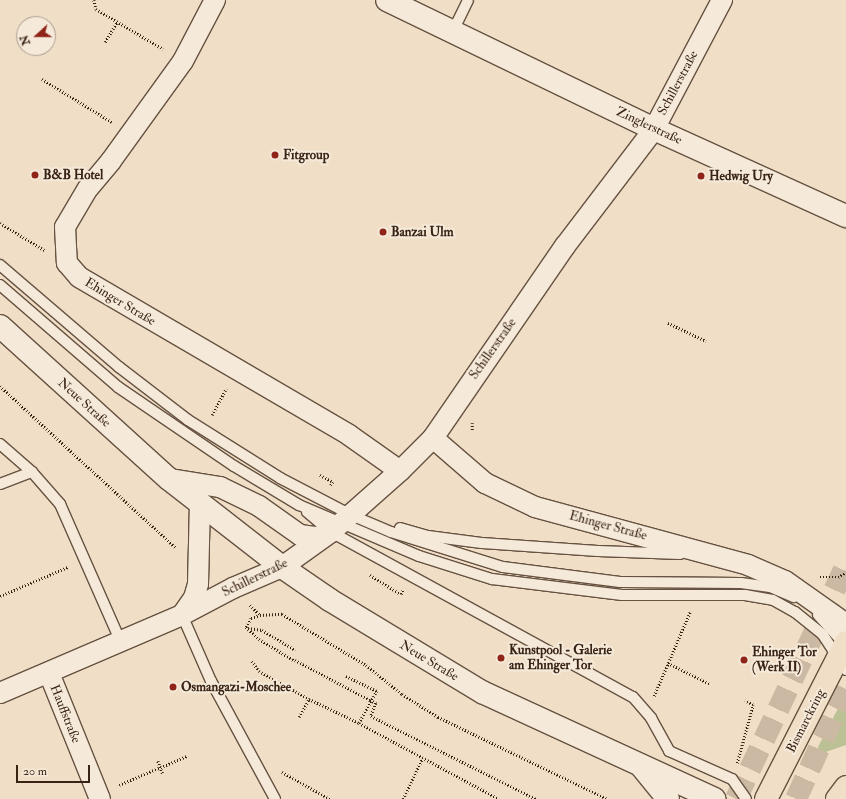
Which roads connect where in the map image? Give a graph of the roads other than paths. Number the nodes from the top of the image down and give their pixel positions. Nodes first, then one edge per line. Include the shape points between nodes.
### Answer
1 (215, 0) edge
2 (386, 0) edge
3 (468, 0) edge
4 (722, 0) edge
5 (453, 31) junction
6 (654, 129) junction
7 (844, 211) edge
8 (0, 265) edge
9 (0, 285) edge
10 (0, 326) edge
11 (433, 438) junction
12 (0, 444) edge
13 (400, 471) junction
14 (32, 472) junction
15 (169, 479) junction
16 (0, 484) edge
17 (200, 504) junction
18 (341, 524) junction
19 (714, 554) junction
20 (282, 567) junction
21 (778, 589) junction
22 (802, 598) junction
23 (182, 615) junction
24 (121, 642) junction
25 (845, 647) edge
26 (49, 673) junction
27 (0, 693) edge
28 (639, 763) junction
29 (846, 787) edge
30 (99, 797) edge
31 (275, 799) edge
32 (668, 799) edge
33 (715, 799) edge
34 (746, 799) edge
35 (766, 799) edge
36 (837, 799) edge

1 - 13 street, Ehinger Straße via 183,61 131,134 88,188 65,227 68,263 84,281 349,435
2 - 5 main road, Zinglerstraße
3 - 5 lane
4 - 6 street, Schillerstraße
5 - 6 main road, Zinglerstraße
6 - 7 main road, Zinglerstraße
6 - 11 street, Schillerstraße via 562,251
8 - 18 lane via 118,367 188,420 280,478
9 - 18 lane via 118,387 234,466 299,506
10 - 15 main road, Neue Straße
11 - 13 street, Schillerstraße
11 - 19 street, Ehinger Straße via 485,483 535,507
12 - 14 lane
13 - 18 street, Schillerstraße
14 - 16 lane
14 - 24 lane via 60,504
15 - 17 main road, Neue Straße
15 - 18 street via 220,486 259,506 300,535 317,537
17 - 20 main road, Neue Straße
17 - 23 street via 198,584 194,598
18 - 19 lane via 482,543 598,551
18 - 20 street, Schillerstraße
18 - 21 lane via 391,532 491,565 620,582 741,583
18 - 25 lane via 419,556 492,579 622,595 745,595 773,600
18 - 34 lane via 632,697 647,713 669,751 732,779
19 - 22 street, Ehinger Straße via 754,567 785,581
20 - 23 street, Schillerstraße
20 - 28 main road, Neue Straße via 330,600 482,692
21 - 22 lane
21 - 22 lane
22 - 25 street, Ehinger Straße
23 - 24 street, Schillerstraße
23 - 31 lane via 211,681
24 - 26 street, Schillerstraße
25 - 35 main road, Bismarckring
26 - 27 street, Schillerstraße
26 - 30 street, Hauffstraße
28 - 32 main road
28 - 33 main road, Neue Straße
29 - 36 main road

